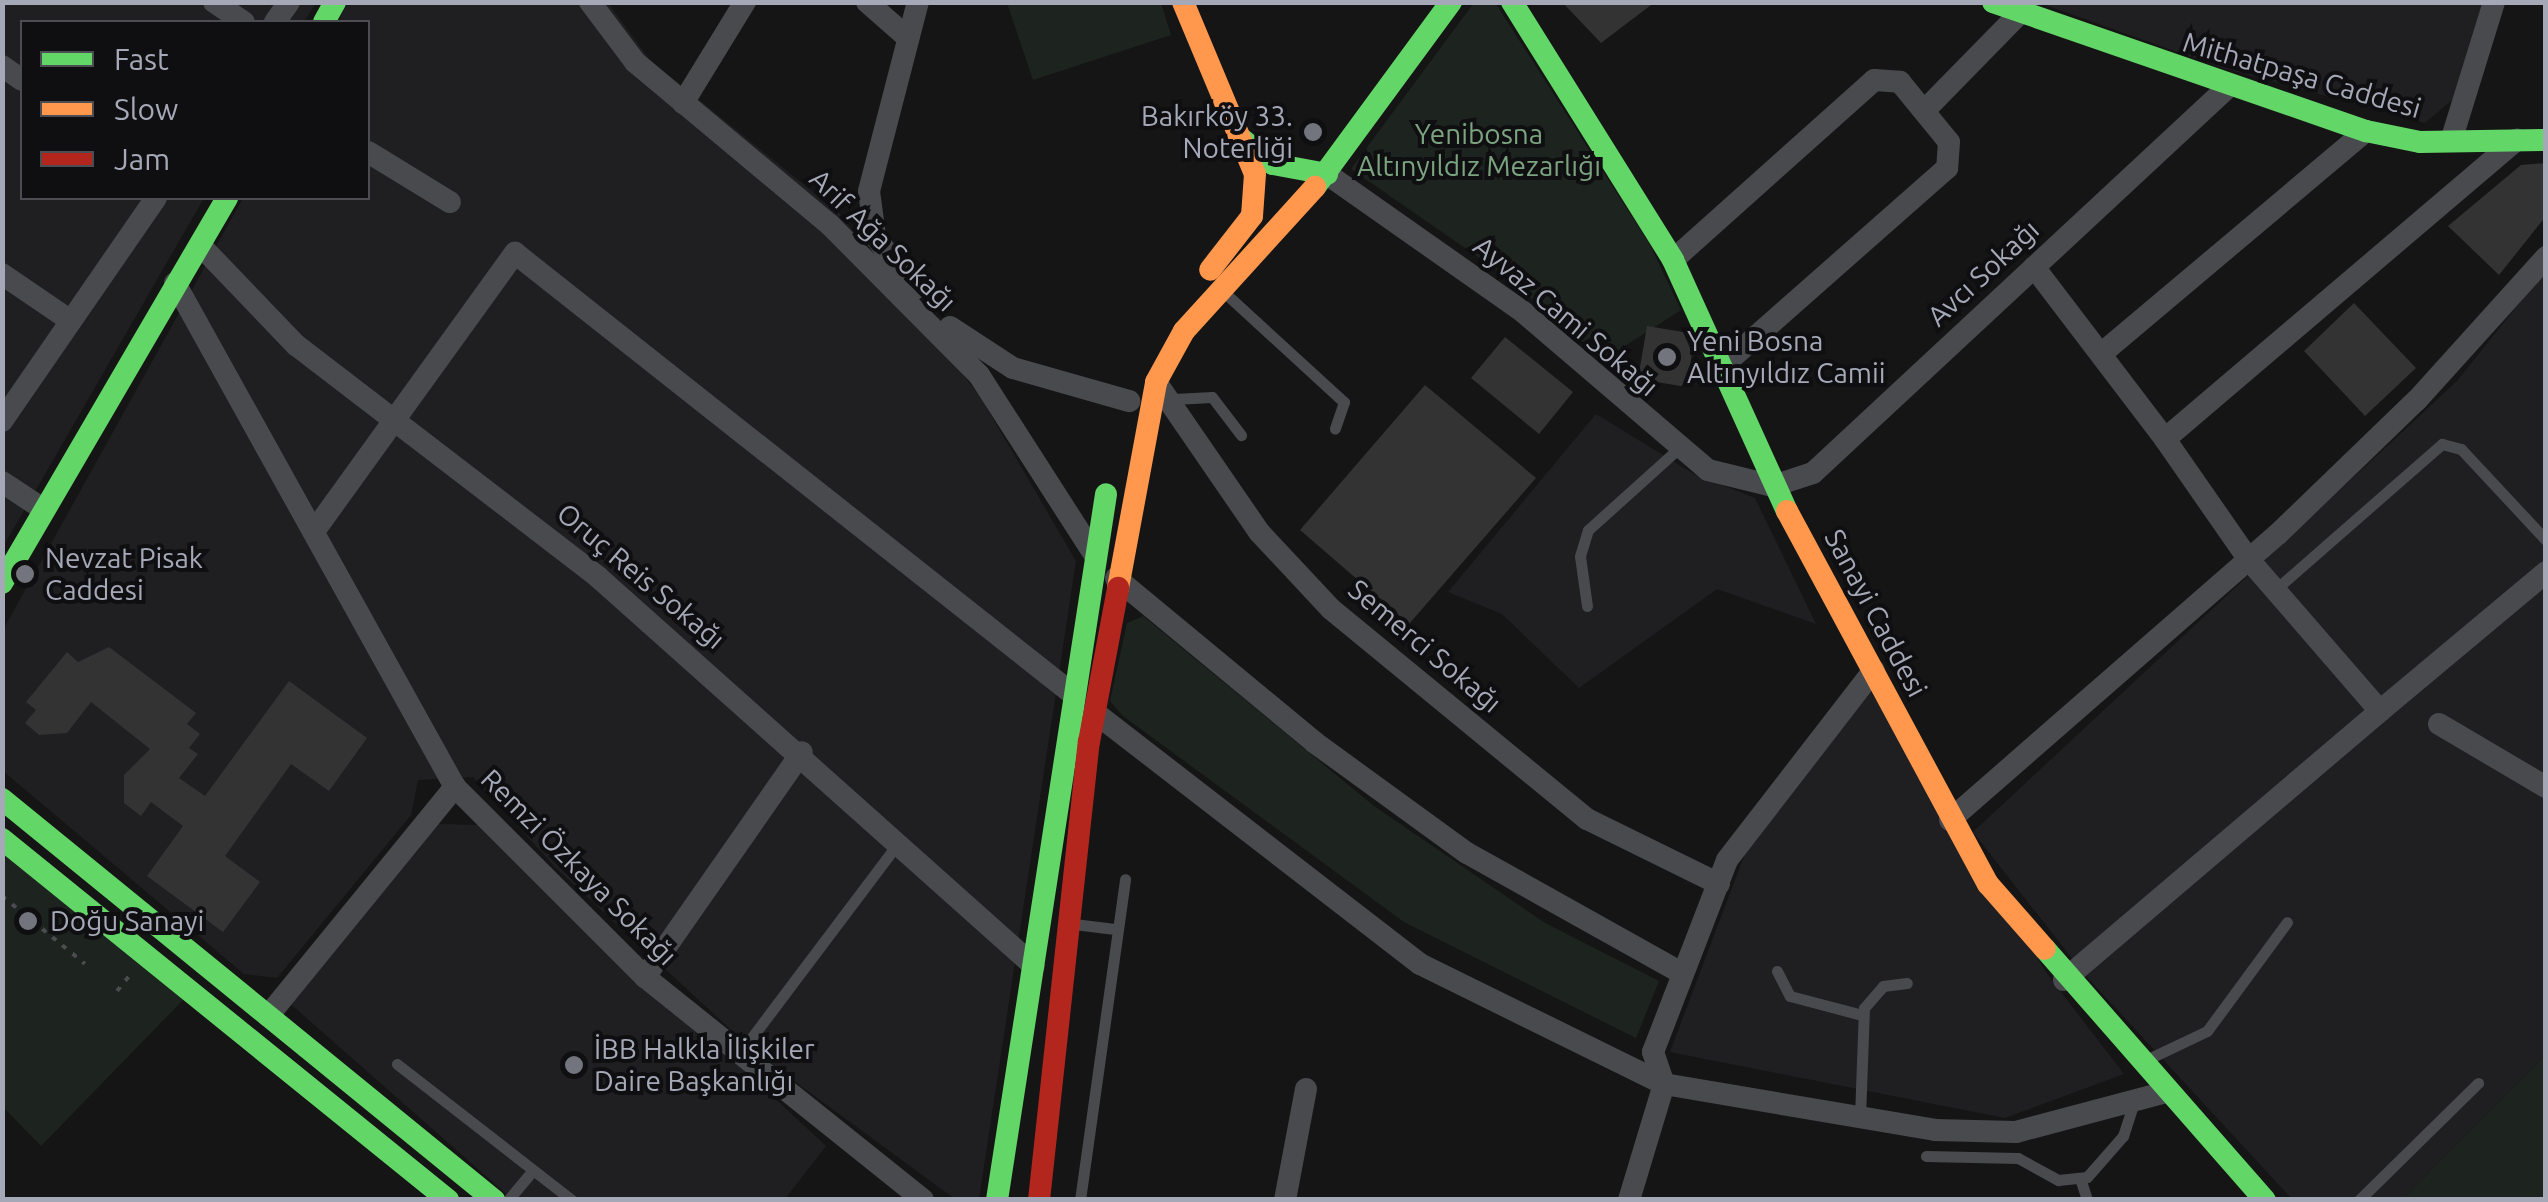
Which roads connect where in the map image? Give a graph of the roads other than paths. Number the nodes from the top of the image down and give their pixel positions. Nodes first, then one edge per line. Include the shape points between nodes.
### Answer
1 (214, 2) edge
2 (590, 2) edge
3 (745, 2) edge
4 (868, 2) edge
5 (918, 2) edge
6 (1184, 2) edge
7 (1451, 2) edge
8 (1512, 2) edge
9 (1993, 2) edge
10 (2494, 2) edge
11 (2020, 13) junction
12 (2051, 13) edge
13 (241, 20) edge
14 (908, 38) junction
15 (2226, 90) junction
16 (683, 102) junction
17 (1924, 111) junction
18 (2366, 131) junction
19 (2518, 139) junction
20 (1243, 140) junction
21 (2546, 140) edge
22 (2450, 141) junction
23 (370, 153) edge
24 (1327, 174) junction
25 (155, 200) edge
26 (226, 200) edge
27 (450, 202) dead end
28 (200, 245) junction
29 (2546, 257) edge
30 (1673, 260) junction
31 (2034, 267) junction
32 (2, 274) edge
33 (176, 283) junction
34 (1221, 290) junction
35 (71, 321) junction
36 (2100, 354) junction
37 (1717, 372) junction
38 (1156, 382) junction
39 (1174, 400) junction
40 (1126, 410) joint
41 (398, 419) junction
42 (2, 422) edge
43 (1335, 428) dead end
44 (1241, 435) dead end
45 (2165, 439) junction
46 (1678, 449) junction
47 (1110, 471) dead end
48 (2, 482) edge
49 (1773, 486) junction
50 (43, 510) junction
51 (316, 530) junction
52 (2546, 540) edge
53 (1095, 556) junction
54 (2248, 560) junction
55 (2546, 572) edge
56 (1116, 578) junction
57 (2, 583) edge
58 (2275, 590) junction
59 (1588, 606) dead end
60 (1874, 670) junction
61 (1070, 692) junction
62 (2380, 711) junction
63 (1094, 712) junction
64 (2439, 724) dead end
65 (802, 752) junction
66 (2546, 787) edge
67 (455, 788) junction
68 (2, 799) edge
69 (1950, 820) junction
70 (2, 839) edge
71 (900, 842) junction
72 (1124, 879) dead end
73 (1719, 884) junction
74 (2287, 922) dead end
75 (1069, 924) junction
76 (1115, 929) junction
77 (1034, 966) junction
78 (1778, 970) dead end
79 (1680, 972) junction
80 (645, 977) junction
81 (2064, 980) junction
82 (1907, 983) dead end
83 (1862, 1015) junction
84 (268, 1016) junction
85 (737, 1057) junction
86 (397, 1064) dead end
87 (2141, 1064) junction
88 (2478, 1083) dead end
89 (1664, 1084) junction
90 (1306, 1088) dead end
91 (2166, 1092) junction
92 (2135, 1100) junction
93 (1860, 1117) junction
94 (1926, 1156) dead end
95 (532, 1171) junction
96 (2080, 1178) junction
97 (486, 1197) edge
98 (448, 1200) edge
99 (508, 1200) edge
100 (572, 1200) edge
101 (923, 1200) edge
102 (997, 1200) edge
103 (1039, 1200) edge
104 (1080, 1200) edge
105 (1285, 1200) edge
106 (1629, 1200) edge
107 (2087, 1200) edge
108 (2265, 1200) edge
109 (2360, 1200) edge

1 - 13 street
2 - 16 street, Arif Ağa Sokağı via 634,62
3 - 16 street
4 - 14 street
5 - 14 street
6 - 20 main road
7 - 24 main road
8 - 30 main road, Sanayi Caddesi
9 - 11 main road, Mithatpaşa Caddesi
10 - 22 street
11 - 12 main road, Mithatpaşa Caddesi
11 - 17 street
12 - 15 main road, Mithatpaşa Caddesi
14 - 40 street via 869,191 875,236 894,271 981,352
15 - 18 main road, Mithatpaşa Caddesi
15 - 31 street, Avcı Sokağı
16 - 53 street, Arif Ağa Sokağı via 830,224 980,375
17 - 30 street via 1900,82 1874,80
17 - 37 street via 1950,142 1947,168
18 - 22 main road, Mithatpaşa Caddesi
18 - 36 street
19 - 21 main road, Mithatpaşa Caddesi
19 - 22 main road, Mithatpaşa Caddesi
19 - 45 street
20 - 24 main road via 1273,164
20 - 40 main road via 1255,174 1252,216 1146,351
23 - 27 street
24 - 34 main road
24 - 46 street, Ayvaz Cami Sokağı via 1523,312
25 - 35 street
26 - 28 main road
28 - 33 main road
28 - 41 street, Oruç Reis Sokağı via 296,345
29 - 54 street via 2417,400
30 - 37 main road, Sanayi Caddesi
31 - 36 street
31 - 49 street, Avcı Sokağı via 1812,473
32 - 35 street
33 - 50 main road
33 - 51 street, Remzi Özkaya Sokağı
34 - 38 main road
34 - 43 lane via 1344,402
35 - 42 street
36 - 45 street
37 - 49 main road, Sanayi Caddesi
38 - 39 street, Semerci Sokağı
38 - 56 main road
39 - 44 lane via 1212,397
39 - 73 street, Semerci Sokağı via 1259,532 1330,608 1587,819
41 - 51 street
41 - 61 street via 514,253
41 - 65 street, Oruç Reis Sokağı
45 - 54 street
46 - 49 street, Ayvaz Cami Sokağı via 1708,470
46 - 59 lane via 1588,530 1580,556
47 - 53 main road
48 - 50 street
49 - 60 main road, Sanayi Caddesi
50 - 57 main road
51 - 67 street, Remzi Özkaya Sokağı
52 - 58 lane via 2460,449 2442,444
53 - 61 main road
54 - 58 street
54 - 69 street
55 - 62 street
56 - 63 main road
56 - 79 street via 1467,854
58 - 62 street
60 - 69 main road, Sanayi Caddesi
60 - 73 street via 1780,783
61 - 77 main road
62 - 81 street
63 - 75 main road
63 - 89 street via 1407,956
64 - 66 street
65 - 71 street, Oruç Reis Sokağı
65 - 80 street
67 - 80 street, Remzi Özkaya Sokağı
67 - 84 street
68 - 84 main road
69 - 81 main road, Sanayi Caddesi
70 - 98 main road
71 - 77 street, Oruç Reis Sokağı
71 - 85 lane
72 - 76 lane
73 - 79 street
74 - 87 lane via 2207,1031
75 - 76 lane
75 - 103 main road
76 - 104 lane
77 - 102 main road
78 - 83 lane via 1790,996
79 - 89 street via 1653,1052
80 - 85 street, Remzi Özkaya Sokağı
81 - 87 main road, Sanayi Caddesi
82 - 83 lane via 1884,986
83 - 93 lane
84 - 97 main road
85 - 101 street, Remzi Özkaya Sokağı
86 - 95 lane
87 - 91 main road, Sanayi Caddesi
88 - 109 lane
89 - 93 street
89 - 106 street
90 - 105 street
91 - 92 street
91 - 108 main road, Sanayi Caddesi
92 - 93 street via 2016,1132
92 - 96 lane via 2124,1136
94 - 96 lane via 2018,1158 2058,1180
95 - 99 lane
95 - 100 lane
96 - 107 lane

